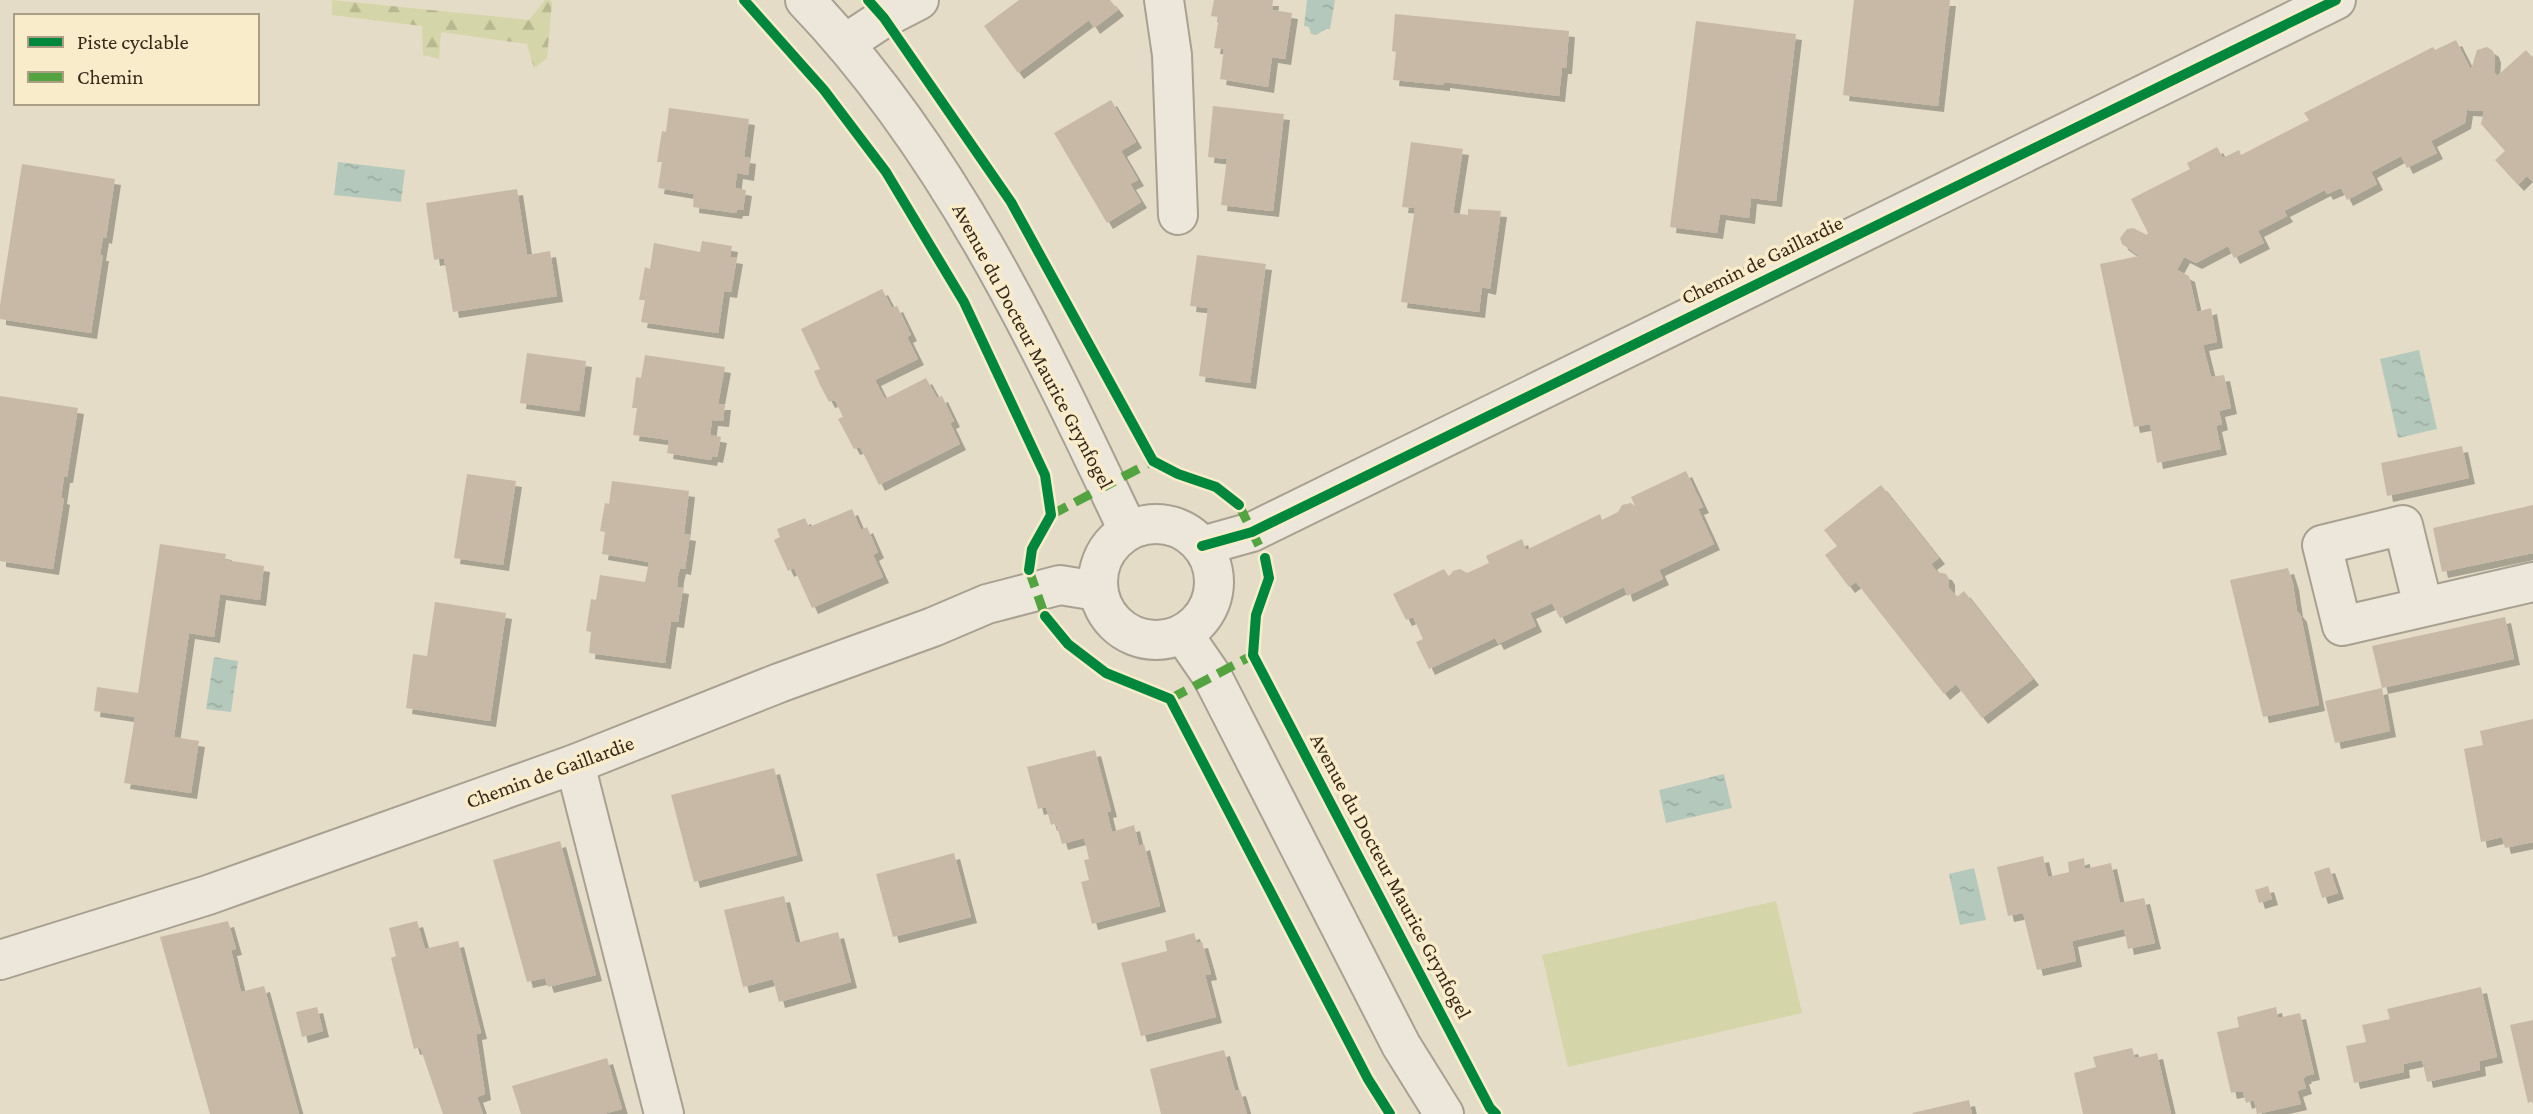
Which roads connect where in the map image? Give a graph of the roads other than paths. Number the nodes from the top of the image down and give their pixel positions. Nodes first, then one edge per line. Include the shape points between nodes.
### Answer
1 (804, 0) edge
2 (919, 0) edge
3 (1164, 0) edge
4 (2336, 0) edge
5 (846, 43) junction
6 (1178, 215) dead end
7 (1128, 530) junction
8 (1208, 561) junction
9 (2533, 582) edge
10 (1097, 591) junction
11 (2423, 606) dead end
12 (1183, 634) junction
13 (575, 764) junction
14 (0, 960) edge
15 (664, 1114) edge
16 (1444, 1114) edge

1 - 5 street, Avenue du Docteur Maurice Grynfogel
2 - 5 street
3 - 6 street via 1172,55
4 - 8 street, Chemin de Gaillardie via 1252,532
5 - 7 street, Avenue du Docteur Maurice Grynfogel via 923,146 986,248
7 - 8 street via 1154,523 1180,529
7 - 10 street via 1110,545 1099,567
8 - 12 street via 1212,598 1201,619
9 - 11 street
10 - 12 street via 1108,617 1129,635 1156,641
10 - 13 street, Chemin de Gaillardie via 1060,585 987,604
12 - 16 street via 1212,677 1401,1045
13 - 14 street, Chemin de Gaillardie via 208,895
13 - 15 street

